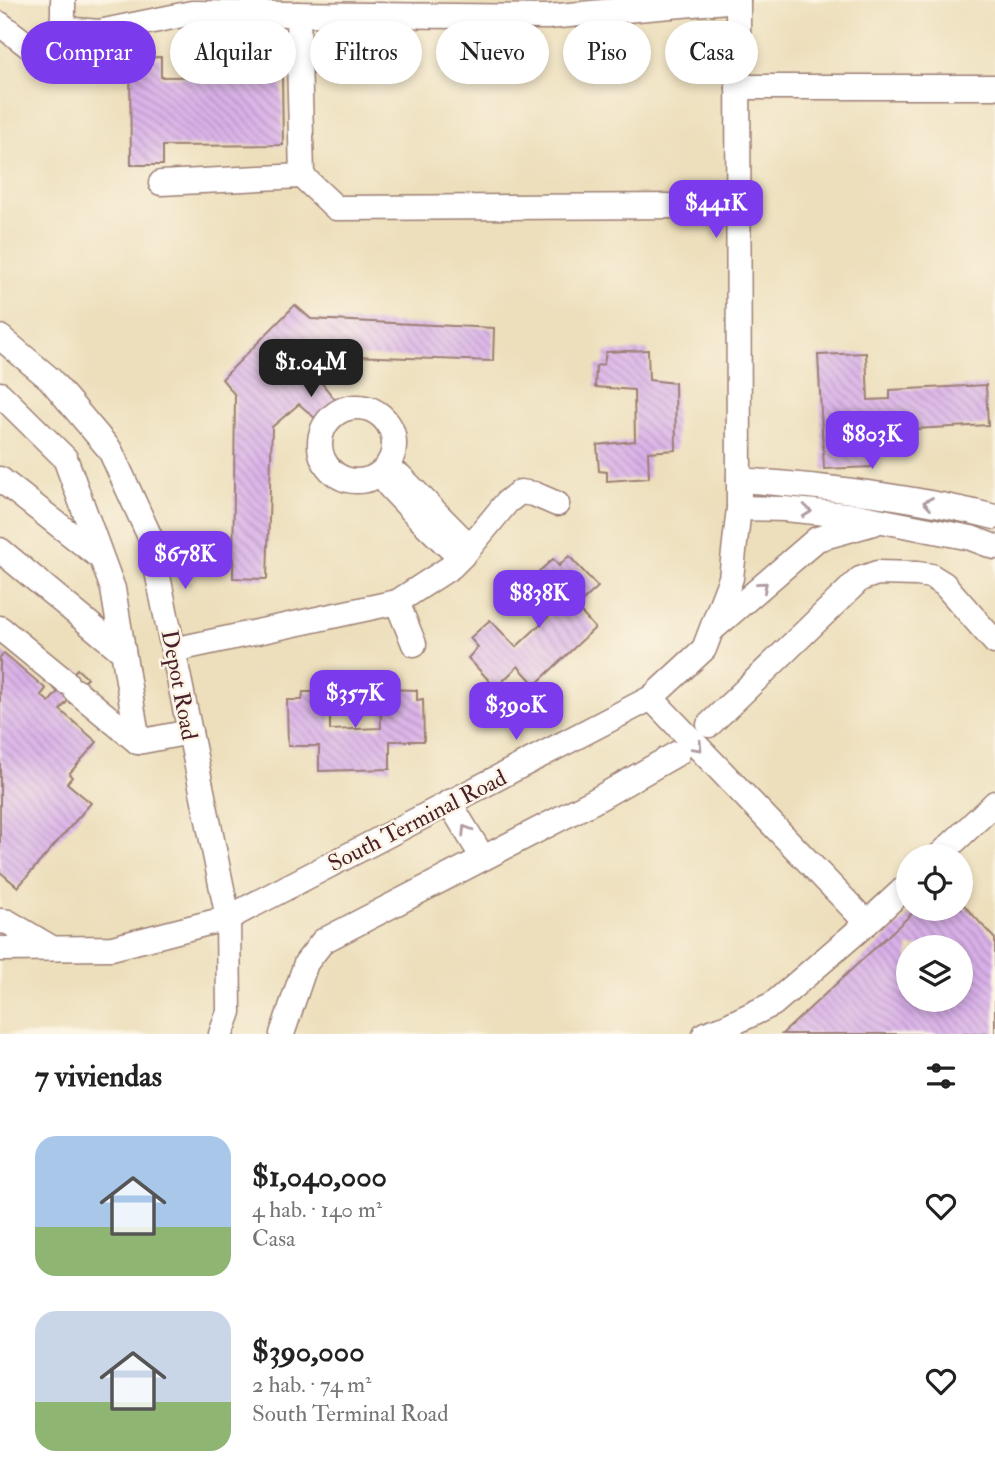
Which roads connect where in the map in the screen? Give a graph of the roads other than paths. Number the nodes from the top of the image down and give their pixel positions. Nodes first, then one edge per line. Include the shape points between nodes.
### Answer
1 (63, 0) edge
2 (738, 0) edge
3 (298, 14) junction
4 (58, 21) edge
5 (153, 21) edge
6 (0, 24) edge
7 (21, 40) edge
8 (738, 87) junction
9 (995, 87) edge
10 (302, 176) junction
11 (161, 183) dead end
12 (680, 206) dead end
13 (0, 337) edge
14 (0, 394) edge
15 (387, 472) dead end
16 (0, 479) edge
17 (739, 480) junction
18 (557, 504) dead end
19 (739, 508) junction
20 (995, 517) edge
21 (880, 522) junction
22 (995, 547) edge
23 (0, 550) edge
24 (464, 552) junction
25 (101, 558) junction
26 (397, 602) junction
27 (0, 628) edge
28 (711, 631) junction
29 (995, 642) edge
30 (414, 645) dead end
31 (173, 650) junction
32 (123, 652) junction
33 (651, 698) junction
34 (709, 725) dead end
35 (190, 732) junction
36 (138, 741) junction
37 (678, 753) dead end
38 (449, 803) junction
39 (995, 803) edge
40 (952, 844) edge
41 (483, 858) junction
42 (896, 895) edge
43 (228, 918) junction
44 (0, 921) edge
45 (867, 923) junction
46 (0, 949) edge
47 (53, 949) junction
48 (221, 1034) edge
49 (282, 1034) edge
50 (705, 1034) edge

1 - 4 street
2 - 3 street via 547,17
2 - 8 street, South Terminal Road
3 - 5 street via 192,13
3 - 10 street
6 - 7 street
8 - 9 street
8 - 17 street, South Terminal Road
10 - 11 street
10 - 12 street via 336,208
13 - 31 street, Depot Road via 50,379 110,450 150,537
14 - 25 street via 65,458
15 - 24 street via 400,477 464,541
16 - 25 street
17 - 19 street, South Terminal Road
20 -> 17 street via 885,495
18 - 24 street via 520,492
19 -> 21 street via 857,516
19 - 28 street, South Terminal Road via 731,578
21 - 22 street via 971,538
28 -> 21 street via 817,540
23 - 32 street
24 - 26 street via 451,567
25 - 32 street via 113,589
26 - 30 street
26 - 31 street
27 - 36 street
28 - 33 street, South Terminal Road via 704,649
29 - 34 street via 944,583 931,576 877,573 860,579
31 - 35 street, Depot Road
32 - 36 street
33 - 38 street, South Terminal Road
33 -> 45 street
35 - 36 street
35 - 43 street, Depot Road
37 - 41 street
41 -> 38 street
38 - 43 street, South Terminal Road
39 - 40 street
41 - 49 street via 323,940 306,963
42 - 45 street
43 - 47 street, South Terminal Road via 113,948
43 - 48 street, Depot Road via 229,1012
44 - 47 street
45 - 50 street via 773,1004
46 - 47 street, South Terminal Road

